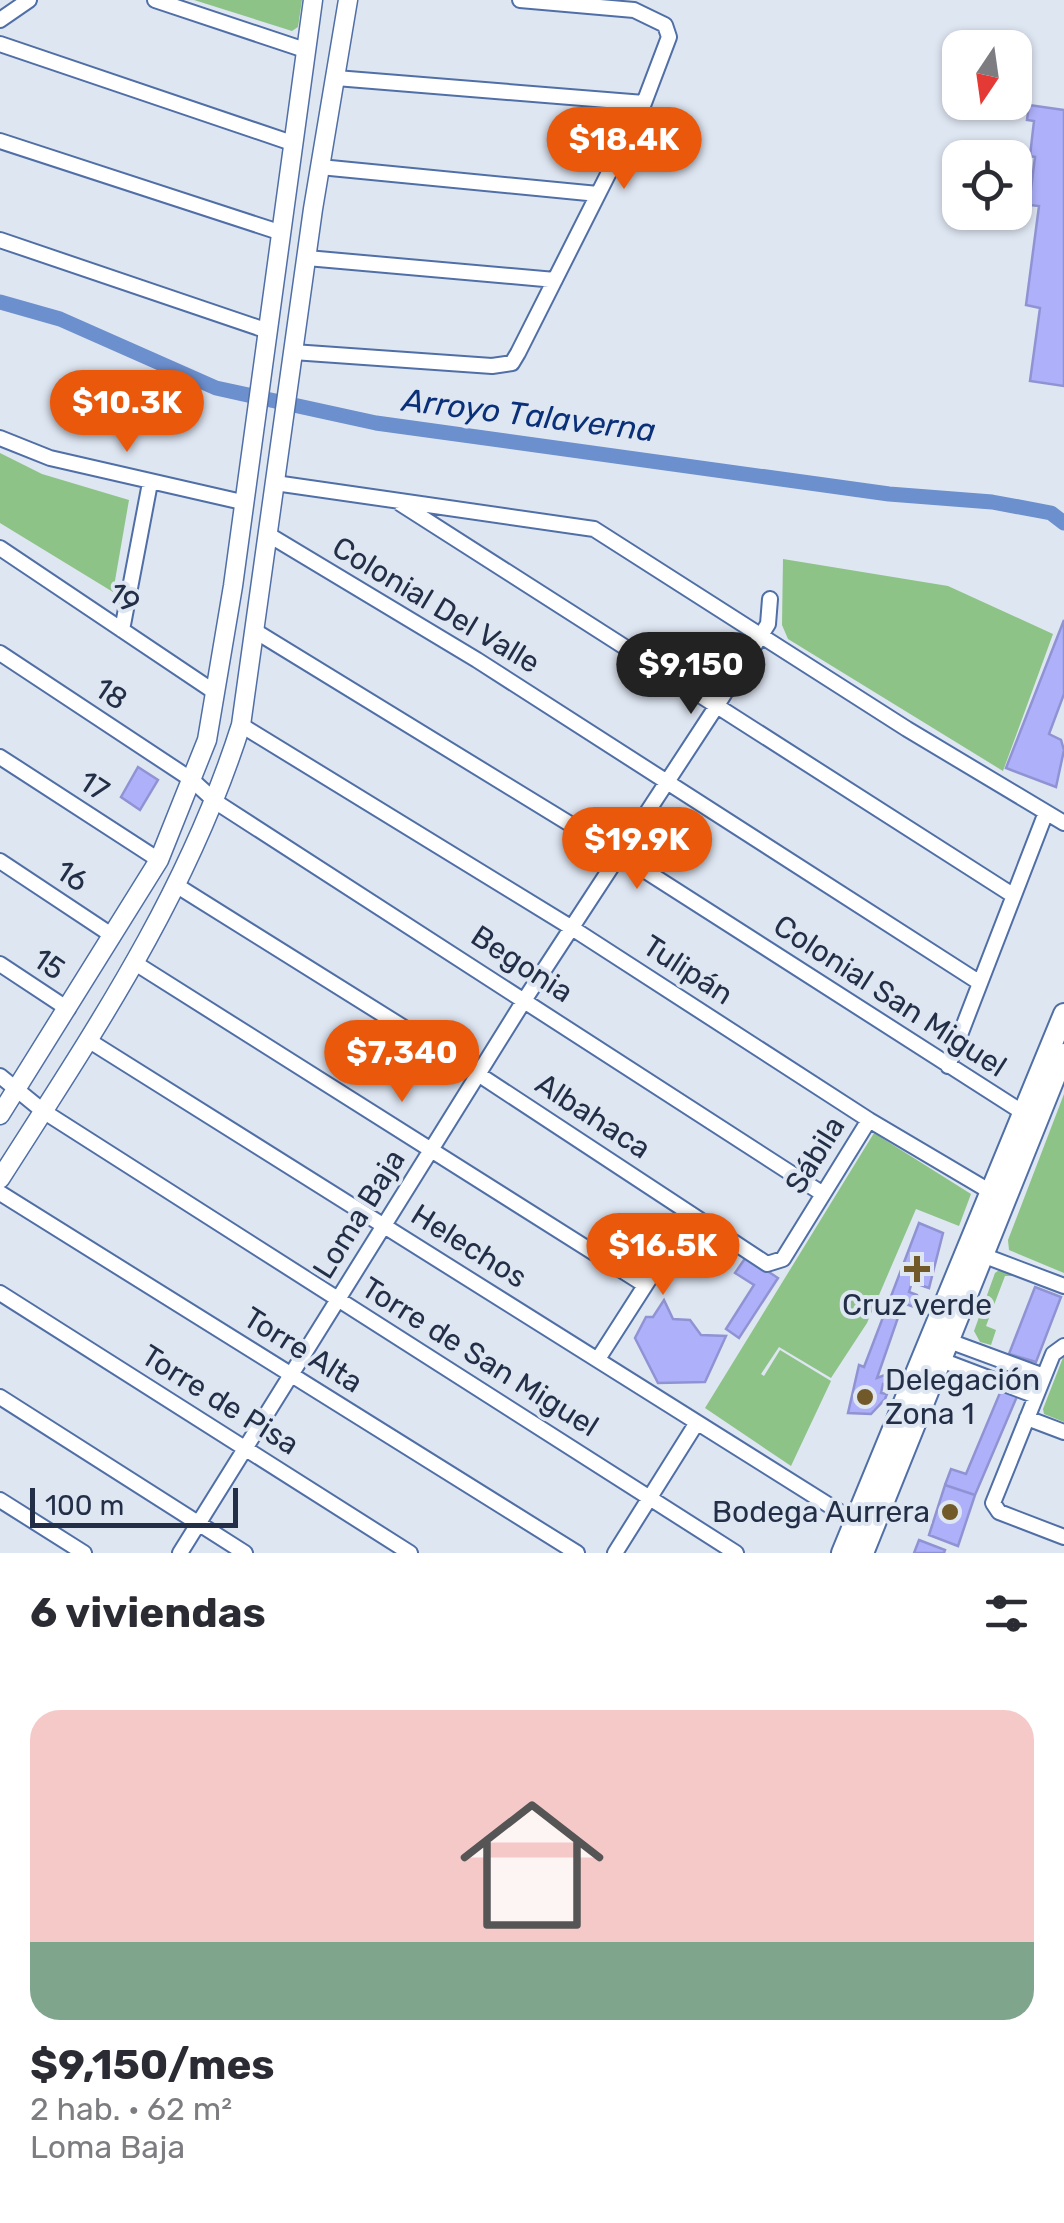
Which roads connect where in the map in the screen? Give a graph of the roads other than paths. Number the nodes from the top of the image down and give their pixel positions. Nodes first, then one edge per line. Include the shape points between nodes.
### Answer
1 (29, 0) edge
2 (156, 0) edge
3 (313, 0) edge
4 (348, 0) edge
5 (520, 0) edge
6 (9, 5) edge
7 (0, 20) edge
8 (0, 44) edge
9 (305, 50) junction
10 (336, 78) junction
11 (644, 104) junction
12 (0, 141) edge
13 (292, 144) junction
14 (320, 167) junction
15 (598, 194) junction
16 (284, 203) junction
17 (314, 209) junction
18 (279, 232) junction
19 (0, 240) edge
20 (307, 258) junction
21 (555, 280) junction
22 (265, 330) junction
23 (292, 360) junction
24 (0, 438) edge
25 (150, 483) junction
26 (276, 483) junction
27 (396, 501) junction
28 (242, 502) junction
29 (269, 535) junction
30 (0, 548) edge
31 (770, 598) dead end
32 (122, 630) junction
33 (255, 631) junction
34 (760, 636) junction
35 (0, 653) edge
36 (216, 694) junction
37 (716, 707) junction
38 (241, 725) junction
39 (0, 757) edge
40 (192, 780) junction
41 (666, 782) junction
42 (216, 802) junction
43 (1046, 815) junction
44 (1064, 823) edge
45 (620, 854) junction
46 (159, 860) junction
47 (0, 861) edge
48 (178, 887) junction
49 (1011, 894) junction
50 (572, 928) junction
51 (113, 936) junction
52 (136, 963) junction
53 (0, 964) edge
54 (977, 981) junction
55 (526, 999) junction
56 (68, 1009) junction
57 (1064, 1014) edge
58 (88, 1040) junction
59 (1064, 1054) edge
60 (948, 1066) junction
61 (478, 1074) junction
62 (0, 1076) edge
63 (16, 1090) junction
64 (43, 1111) junction
65 (0, 1116) edge
66 (1030, 1117) junction
67 (870, 1120) junction
68 (432, 1149) junction
69 (0, 1178) edge
70 (0, 1193) edge
71 (823, 1194) junction
72 (997, 1196) junction
73 (692, 1214) junction
74 (384, 1224) junction
75 (974, 1252) junction
76 (772, 1265) joint
77 (645, 1285) junction
78 (1064, 1286) edge
79 (0, 1293) edge
80 (338, 1300) junction
81 (1064, 1346) edge
82 (598, 1359) junction
83 (936, 1360) junction
84 (290, 1374) junction
85 (1044, 1376) junction
86 (1036, 1396) junction
87 (0, 1397) edge
88 (1027, 1418) junction
89 (696, 1424) junction
90 (1064, 1432) edge
91 (245, 1449) junction
92 (650, 1498) junction
93 (0, 1500) edge
94 (199, 1524) junction
95 (863, 1526) junction
96 (1064, 1537) edge
97 (84, 1553) edge
98 (180, 1553) edge
99 (245, 1553) edge
100 (410, 1553) edge
101 (577, 1553) edge
102 (615, 1553) edge
103 (736, 1553) edge
104 (842, 1553) edge
105 (862, 1553) edge

1 - 6 street
2 - 9 street
3 - 9 street
4 - 10 street
5 - 11 street via 634,10 665,25 666,52
6 - 7 street
8 - 13 street
9 - 13 street
10 - 11 street
10 - 14 street
11 - 15 street
12 - 18 street
13 - 16 street
14 - 15 street
14 - 17 street
15 - 21 street
16 - 17 street
16 - 18 street
17 - 20 street
18 - 22 street
19 - 22 street
20 - 21 street
20 - 23 street
21 - 23 street via 512,363
22 - 28 street
23 - 26 street
24 - 25 street
25 - 28 street
25 - 32 street
26 - 27 street
26 - 29 street
27 - 34 street via 594,529
27 - 37 street
28 - 36 street
29 - 33 street
29 - 41 street, Colonial Del Valle
30 - 32 street, 19
31 - 34 street, Loma Baja
32 - 36 street, 19
33 - 38 street
33 - 45 street, Colonial San Miguel
34 - 37 street, Loma Baja
34 - 43 street
35 - 40 street, 18
36 - 40 street
37 - 41 street, Loma Baja
37 - 49 street
38 - 42 street
38 - 50 street, Tulipán
39 - 46 street, 17
40 - 42 street, Begonia
40 - 46 street
41 - 45 street, Loma Baja
41 - 54 street, Colonial Del Valle
42 - 48 street
42 - 55 street, Begonia
43 - 44 street
43 - 49 street
45 - 50 street, Loma Baja
45 - 60 street, Colonial San Miguel
46 - 51 street
47 - 51 street, 16
48 - 52 street
48 - 61 street, Albahaca
49 - 54 street
50 - 55 street, Loma Baja
50 - 67 street, Tulipán
51 - 56 street
52 - 58 street
52 - 68 street
53 - 56 street, 15
54 - 60 street
55 - 61 street, Loma Baja
55 - 71 street, Begonia
56 - 63 street
57 - 66 main road
58 - 64 street
58 - 74 street, Helechos
59 - 66 main road
60 - 66 street, Colonial San Miguel
61 - 68 street, Loma Baja
61 - 73 street, Albahaca
62 - 63 street, Torre de San Miguel
63 - 64 street, Torre de San Miguel
63 - 65 street
64 - 69 street
64 - 80 street, Torre de San Miguel
66 - 72 main road
67 - 71 street, Sábila
67 - 72 street, Tulipán
68 - 74 street, Loma Baja
68 - 77 street
70 - 84 street, Torre Alta
71 - 76 street, Sábila via 783,1259
72 - 75 main road
73 - 76 street, Albahaca
73 - 77 street
74 - 80 street, Loma Baja
74 - 82 street, Helechos
75 - 78 street
75 - 83 main road
75 - 83 main road
77 - 82 street
79 - 91 street, Torre de Pisa
80 - 84 street, Loma Baja
80 - 92 street, Torre de San Miguel
81 - 85 street
82 - 89 street, Helechos
83 - 85 street
83 - 86 street
83 - 95 main road
84 - 91 street, Loma Baja
84 - 101 street, Torre Alta
85 - 86 street
86 - 88 street
87 - 94 street
88 - 90 street
88 - 96 street via 994,1509
89 - 92 street
89 - 95 street, Helechos
91 - 94 street, Loma Baja
91 - 100 street, Torre de Pisa
92 - 102 street
92 - 103 street, Torre de San Miguel
93 - 97 street
94 - 98 street, Loma Baja
94 - 99 street
95 - 104 main road
95 - 105 main road

